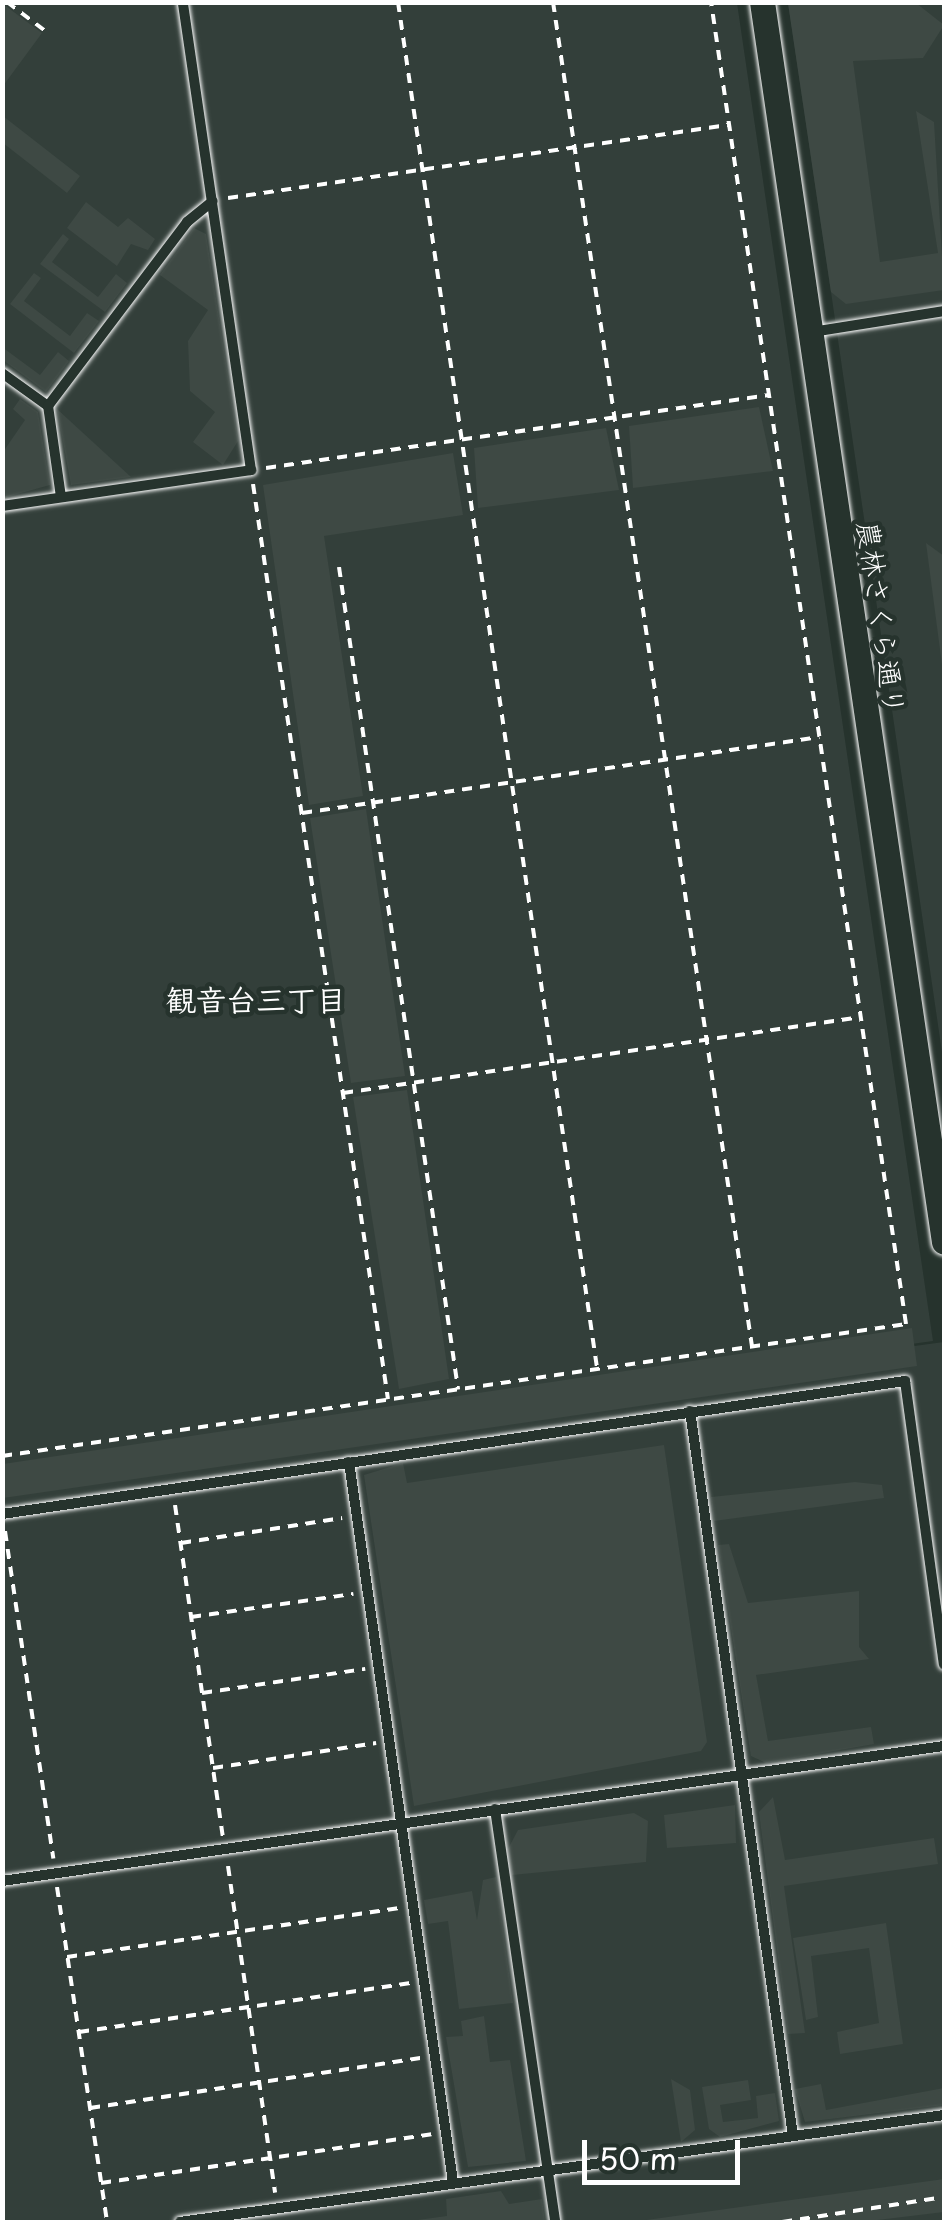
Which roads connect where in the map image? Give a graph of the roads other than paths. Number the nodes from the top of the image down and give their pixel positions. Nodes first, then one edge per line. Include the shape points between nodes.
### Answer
1 (183, 2) edge
2 (762, 2) edge
3 (213, 202) junction
4 (944, 311) edge
5 (810, 332) junction
6 (2, 372) edge
7 (48, 406) junction
8 (61, 497) junction
9 (2, 506) edge
10 (944, 1242) edge
11 (690, 1411) junction
12 (349, 1462) junction
13 (2, 1514) edge
14 (944, 1664) edge
15 (944, 1746) edge
16 (740, 1773) junction
17 (495, 1809) junction
18 (402, 1824) junction
19 (2, 1882) edge
20 (944, 2114) edge
21 (793, 2136) junction
22 (546, 2171) junction
23 (452, 2182) junction
24 (180, 2222) edge
25 (555, 2222) edge

1 - 3 lane
2 - 5 street, 農林さくら通り
3 - 7 lane via 187,222
3 - 8 lane via 251,470
4 - 5 lane
5 - 10 street, 農林さくら通り
6 - 7 lane
7 - 8 lane
8 - 9 lane
11 - 12 lane
11 - 14 lane via 906,1381
11 - 16 lane
12 - 13 lane
12 - 18 lane
15 - 16 lane
16 - 17 lane
16 - 21 lane
17 - 18 lane
17 - 22 lane
18 - 19 lane
18 - 23 lane
20 - 21 lane
21 - 22 lane
22 - 23 lane
22 - 25 lane
23 - 24 lane

